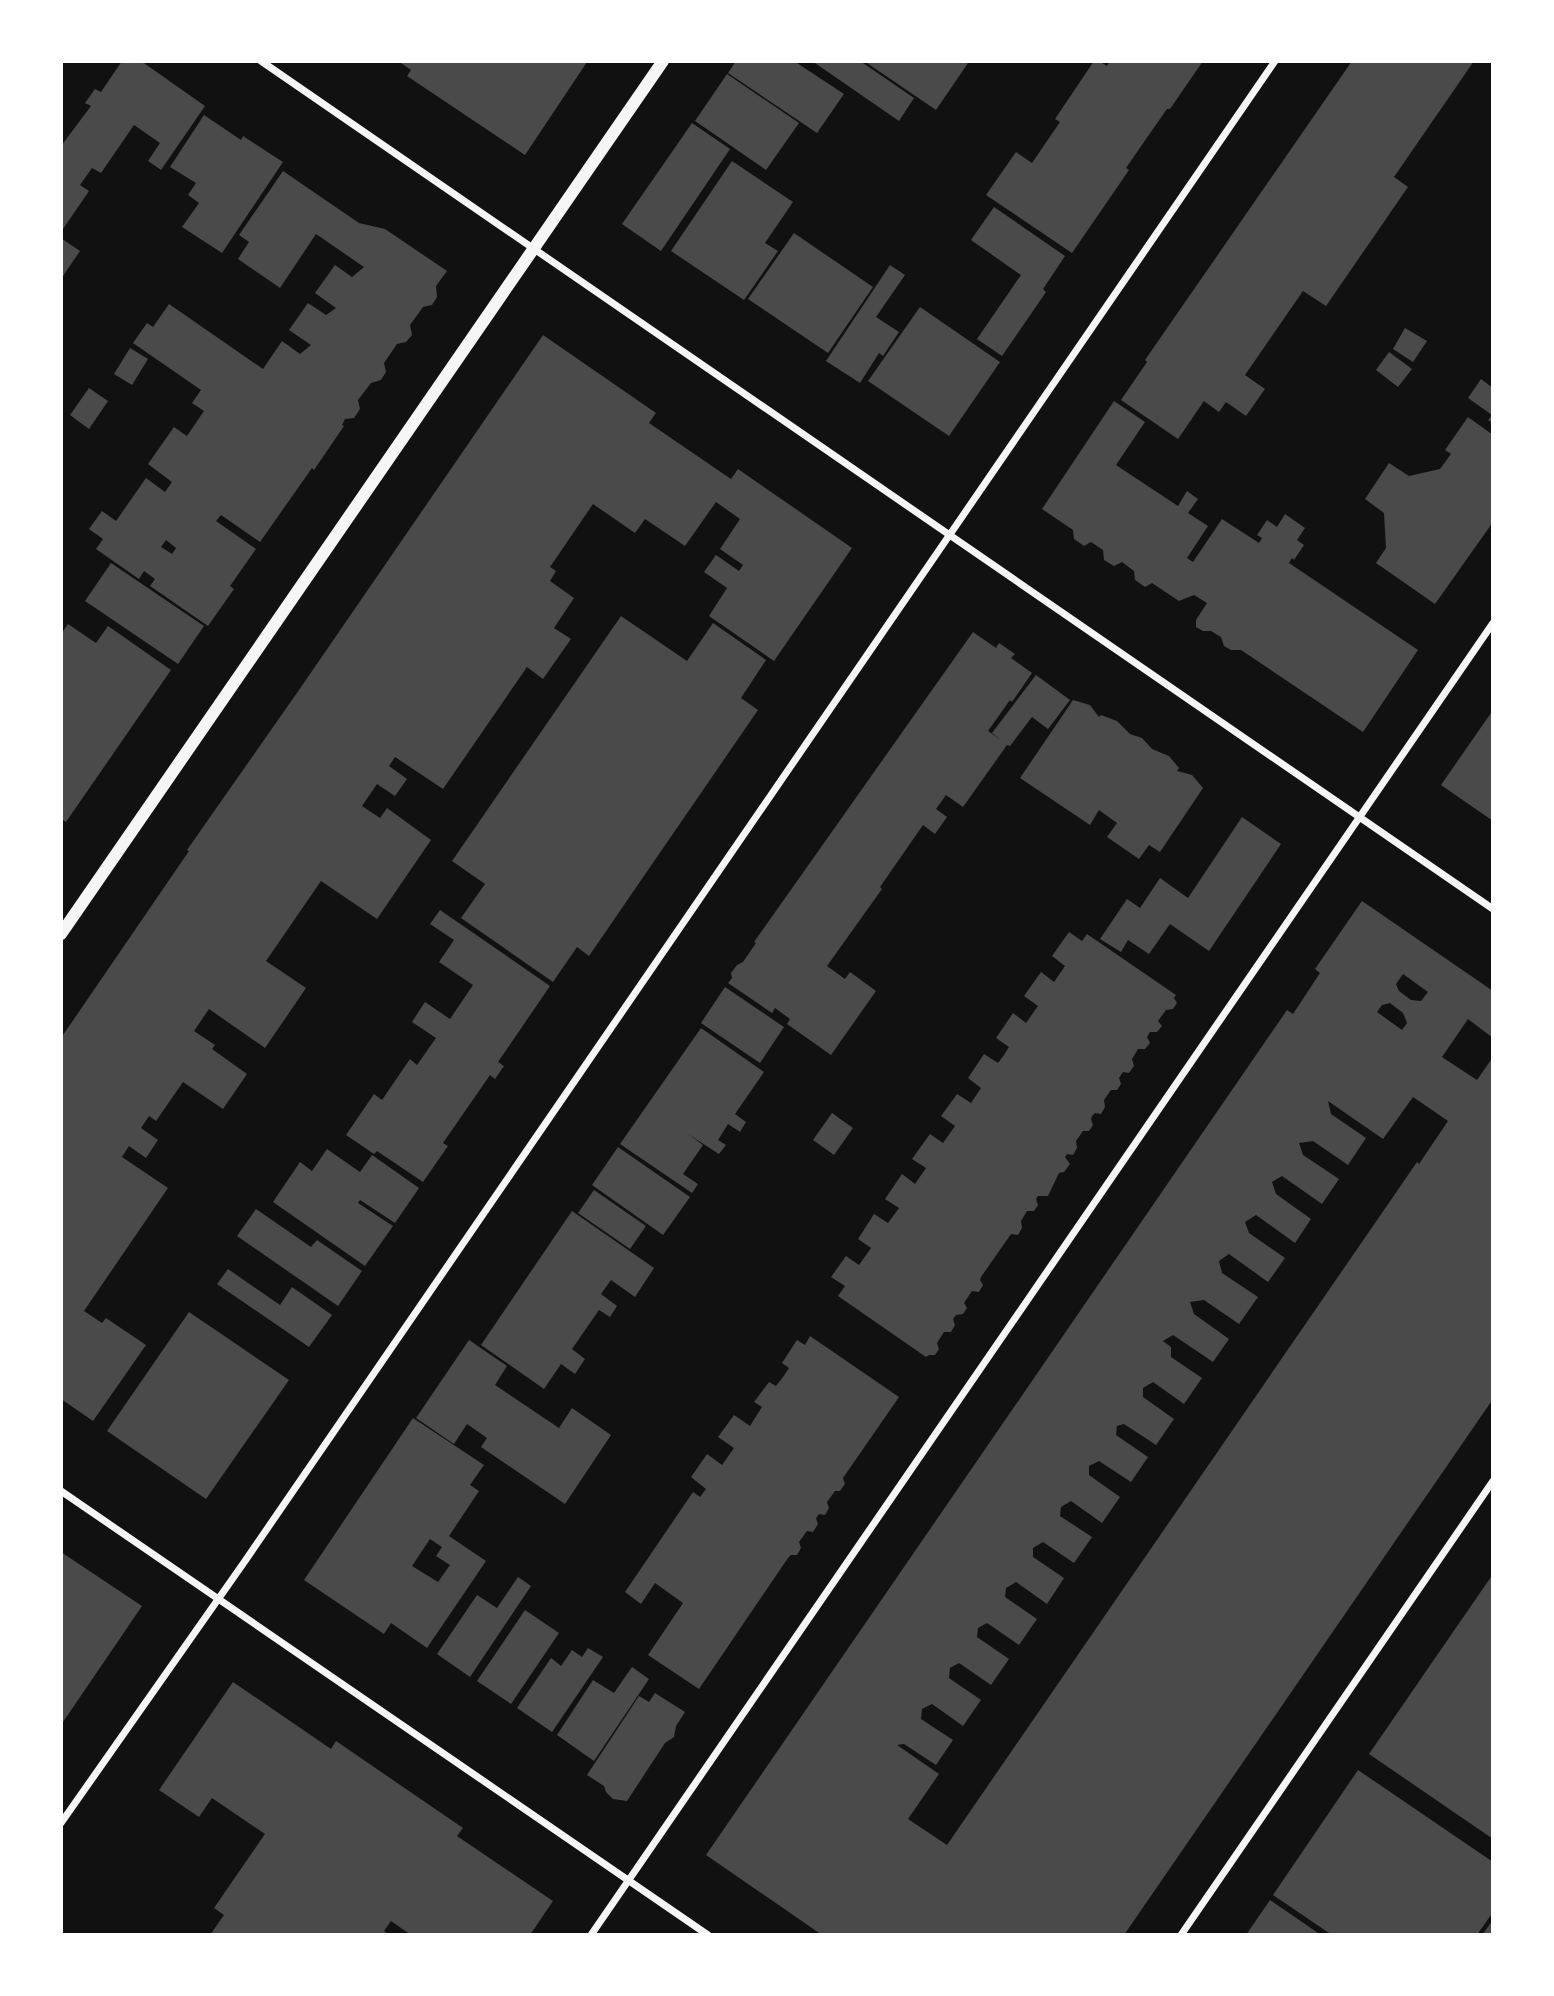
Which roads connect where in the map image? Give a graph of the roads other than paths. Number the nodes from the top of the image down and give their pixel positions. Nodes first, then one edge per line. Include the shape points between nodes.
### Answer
1 (261, 61) edge
2 (663, 61) edge
3 (1275, 61) edge
4 (533, 248) junction
5 (950, 535) junction
6 (1493, 624) edge
7 (1360, 817) junction
8 (1493, 909) edge
9 (61, 934) edge
10 (1493, 1481) edge
11 (61, 1492) edge
12 (218, 1598) junction
13 (61, 1824) edge
14 (628, 1880) junction
15 (591, 1935) edge
16 (708, 1935) edge
17 (1181, 1935) edge

1 - 4 street
2 - 4 street
3 - 5 street
4 - 5 street
4 - 9 street
5 - 7 street
5 - 12 street
6 - 7 street
7 - 8 street
7 - 14 street
10 - 17 street
11 - 12 street
12 - 13 street
12 - 14 street
14 - 15 street
14 - 16 street

